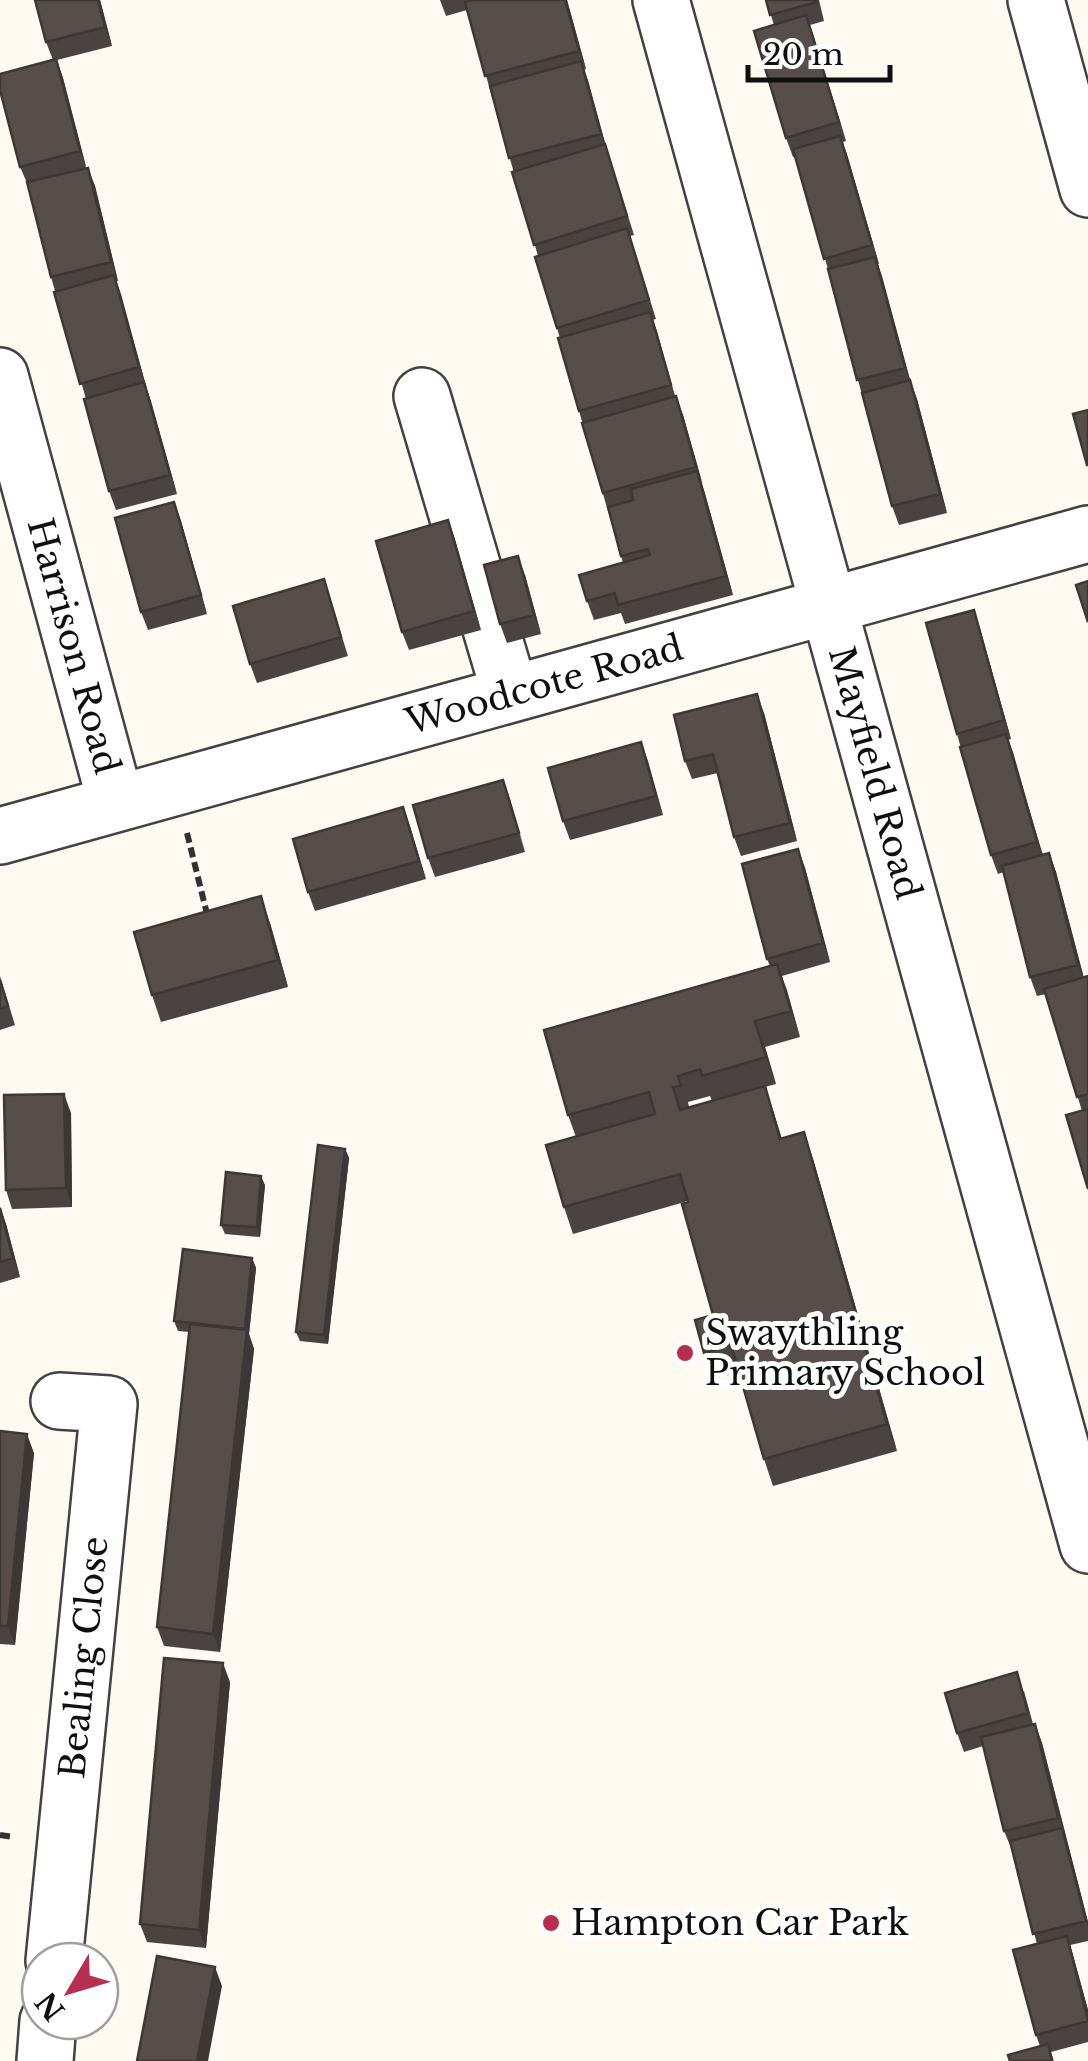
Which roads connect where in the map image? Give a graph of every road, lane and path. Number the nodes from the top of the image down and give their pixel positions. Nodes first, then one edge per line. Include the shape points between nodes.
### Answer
1 (661, 0) edge
2 (1036, 0) edge
3 (1088, 189) edge
4 (0, 376) edge
5 (422, 396) dead end
6 (1088, 534) edge
7 (830, 604) junction
8 (510, 694) junction
9 (176, 787) junction
10 (116, 803) junction
11 (0, 836) edge
12 (208, 920) edge
13 (59, 1400) dead end
14 (1088, 1545) edge
15 (0, 1835) edge
16 (14, 1837) dead end
17 (56, 1941) edge

1 - 7 street, Mayfield Road
2 - 3 street
4 - 10 street, Harrison Road
5 - 8 street
6 - 7 street, Woodcote Road
7 - 8 street, Woodcote Road
7 - 14 street, Mayfield Road
8 - 9 street, Woodcote Road
9 - 10 street, Woodcote Road
9 - 12 path
10 - 11 street, Woodcote Road
13 - 17 street, Bealing Close via 109,1404
15 - 16 path

